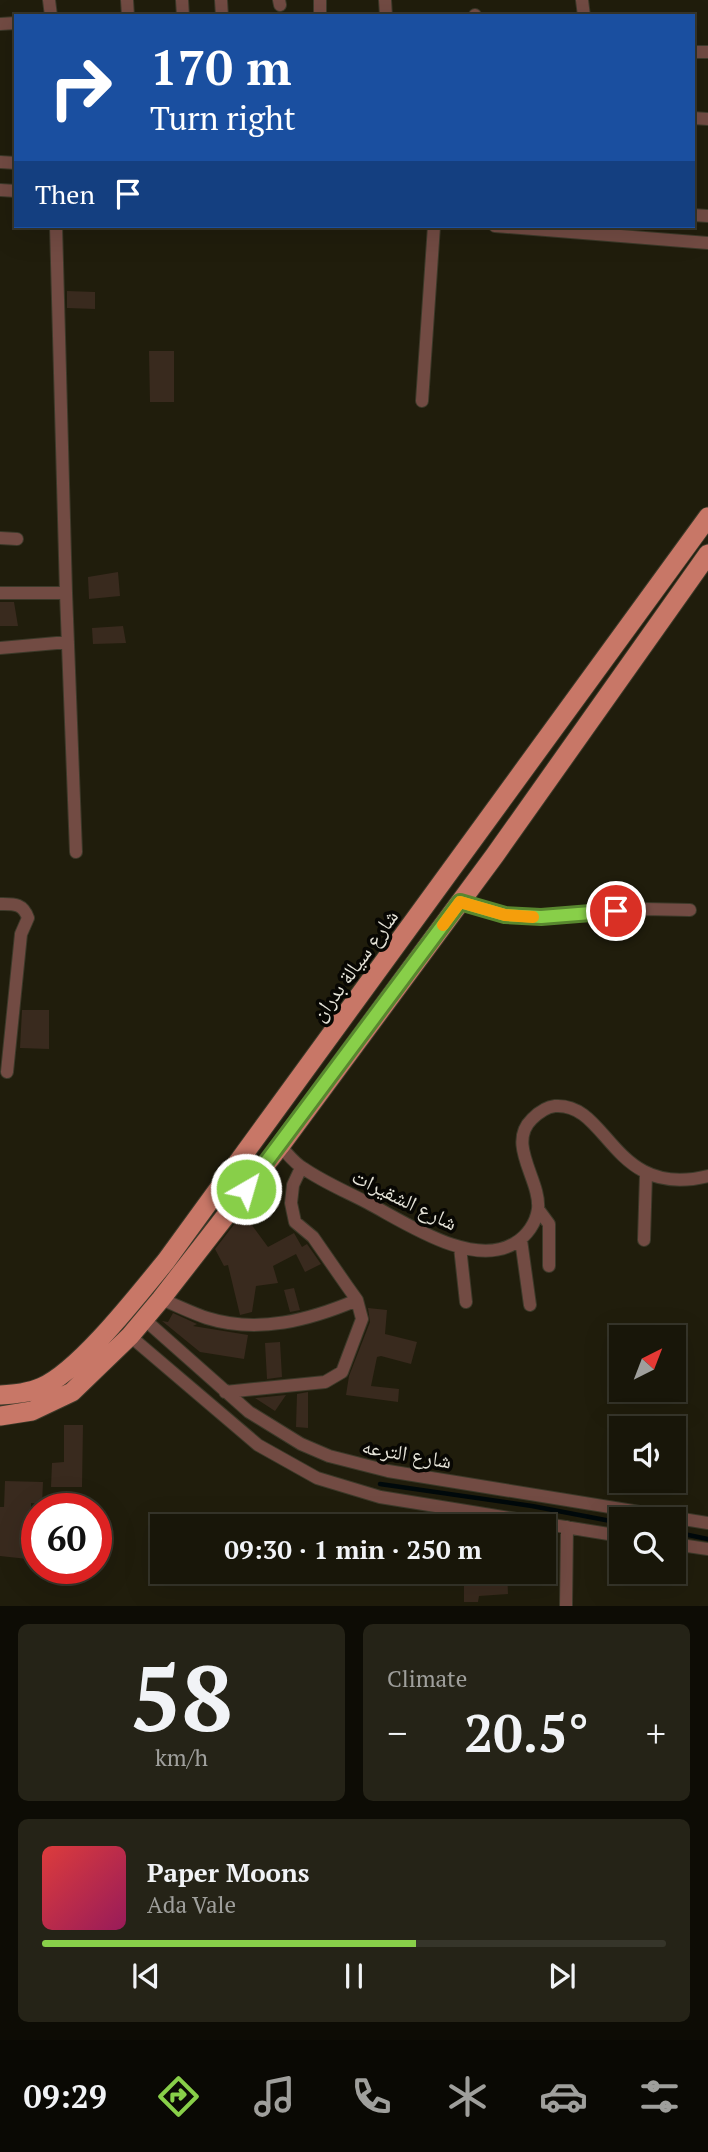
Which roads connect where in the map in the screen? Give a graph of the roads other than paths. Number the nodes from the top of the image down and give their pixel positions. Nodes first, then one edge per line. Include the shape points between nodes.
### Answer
1 (56, 228) edge
2 (434, 228) edge
3 (520, 228) edge
4 (708, 243) edge
5 (422, 401) dead end
6 (708, 517) edge
7 (0, 538) edge
8 (16, 539) dead end
9 (708, 554) edge
10 (0, 593) edge
11 (66, 593) junction
12 (68, 642) junction
13 (0, 649) edge
14 (470, 846) junction
15 (76, 852) dead end
16 (495, 855) junction
17 (460, 902) junction
18 (0, 904) edge
19 (690, 910) dead end
20 (7, 1072) dead end
21 (280, 1146) junction
22 (301, 1168) junction
23 (646, 1174) junction
24 (708, 1176) edge
25 (538, 1209) junction
26 (521, 1240) junction
27 (644, 1240) dead end
28 (460, 1247) junction
29 (549, 1266) dead end
30 (161, 1299) junction
31 (357, 1300) junction
32 (466, 1302) dead end
33 (530, 1305) dead end
34 (144, 1320) junction
35 (130, 1336) junction
36 (226, 1392) junction
37 (0, 1395) edge
38 (0, 1416) edge
39 (609, 1511) edge
40 (686, 1521) edge
41 (708, 1523) edge
42 (566, 1527) junction
43 (609, 1534) edge
44 (686, 1546) edge
45 (708, 1549) edge
46 (566, 1606) edge

1 - 11 street
2 - 5 street
3 - 4 street
6 - 14 main road, شارع سيالة بدران
7 - 8 street
9 - 16 main road
10 - 11 street
11 - 12 street
12 - 13 street
12 - 15 street
14 - 16 main road
14 - 37 main road, شارع سيالة بدران via 137,1296 60,1377 43,1387
16 - 17 main road
17 - 19 street via 505,915 529,916
17 - 21 main road
18 - 20 street via 19,905 29,918 21,934
21 - 22 street, شارع الشقيرات
21 - 30 main road
22 - 28 street, شارع الشقيرات
22 - 31 street via 293,1185 295,1222 313,1237
23 - 24 street via 682,1182
23 - 25 street via 584,1116 554,1106 539,1112 522,1138
23 - 27 street
25 - 26 street via 533,1226
25 - 29 street via 549,1224
26 - 28 street, شارع الشقيرات via 491,1252
26 - 33 street
28 - 32 street
30 - 31 street via 208,1318 265,1324 321,1315
30 - 34 main road
31 - 36 street via 362,1319 342,1372 306,1385
34 - 35 main road
34 - 36 street, شارع الترعه
35 - 38 main road via 72,1392 32,1410
35 - 42 street via 258,1445 317,1478 380,1497
36 - 39 street, شارع الترعه via 301,1444 358,1465
40 - 41 street, شارع الترعه
42 - 43 street
42 - 46 street
44 - 45 street

